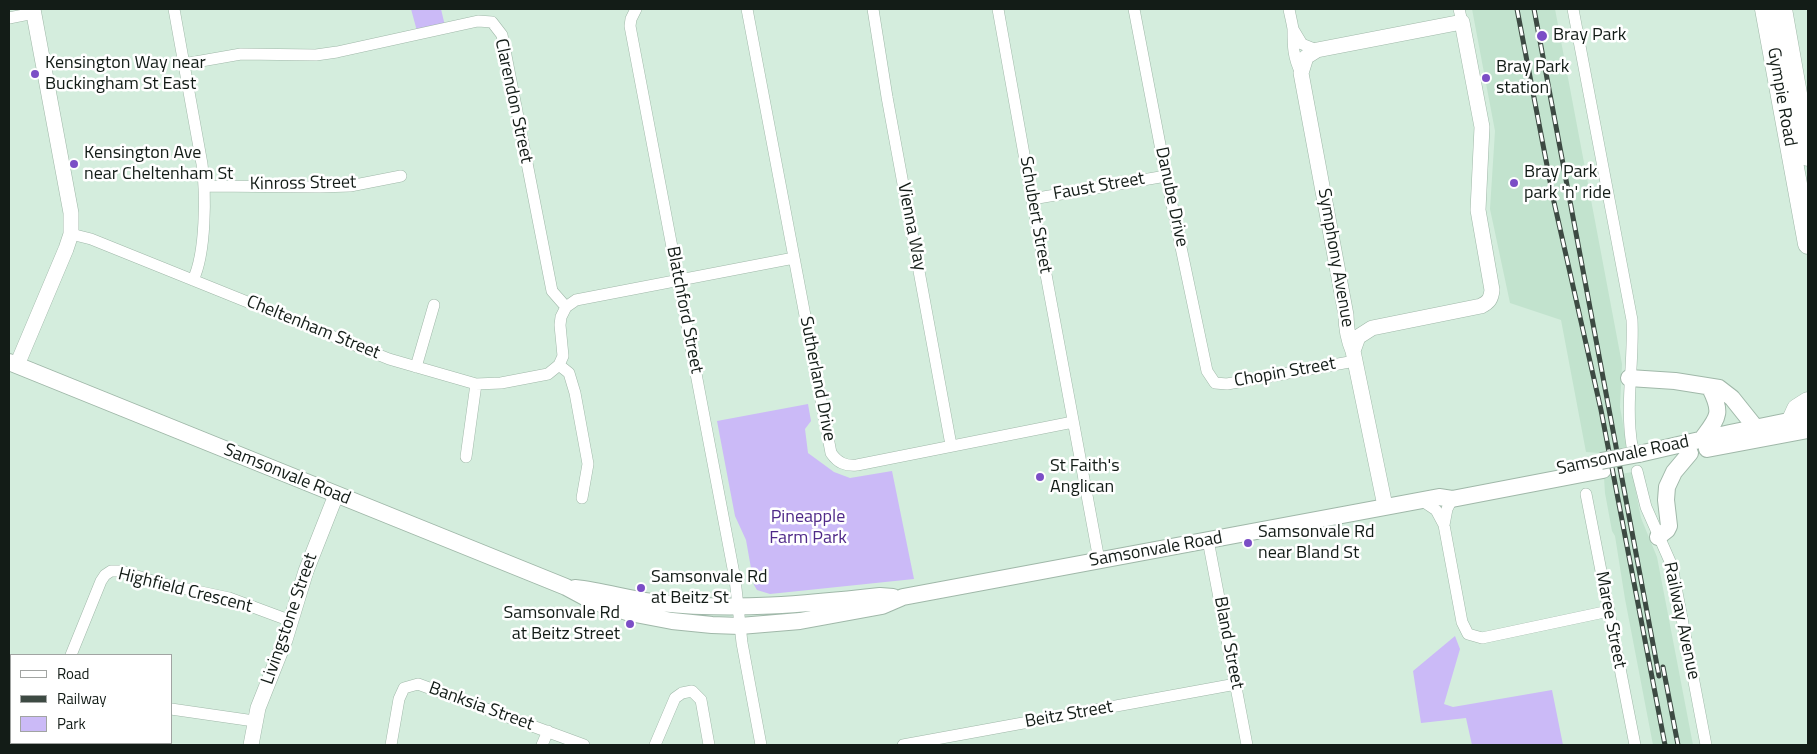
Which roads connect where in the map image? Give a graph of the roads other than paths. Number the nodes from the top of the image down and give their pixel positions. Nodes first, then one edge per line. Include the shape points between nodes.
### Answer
1 (174, 9) edge
2 (747, 9) edge
3 (873, 9) edge
4 (998, 9) edge
5 (1134, 9) edge
6 (1289, 9) edge
7 (1573, 9) edge
8 (1765, 9) edge
9 (1782, 9) edge
10 (34, 11) edge
11 (635, 11) edge
12 (1460, 15) edge
13 (9, 18) edge
14 (1293, 29) junction
15 (1317, 50) junction
16 (184, 64) junction
17 (1301, 73) junction
18 (1808, 156) edge
19 (401, 176) dead end
20 (1166, 176) junction
21 (205, 186) junction
22 (1032, 199) junction
23 (71, 234) junction
24 (1808, 244) edge
25 (794, 258) junction
26 (193, 280) junction
27 (678, 280) junction
28 (434, 305) dead end
29 (566, 307) junction
30 (1346, 315) junction
31 (1372, 328) junction
32 (1354, 356) junction
33 (13, 364) edge
34 (559, 365) junction
35 (416, 367) junction
36 (1629, 378) junction
37 (1215, 383) joint
38 (476, 384) junction
39 (1710, 388) junction
40 (1808, 402) edge
41 (1073, 422) junction
42 (1803, 422) edge
43 (1756, 428) junction
44 (1702, 439) junction
45 (951, 445) junction
46 (1690, 453) junction
47 (466, 457) dead end
48 (1637, 458) junction
49 (1586, 494) dead end
50 (336, 495) junction
51 (582, 498) dead end
52 (1445, 498) junction
53 (1421, 500) junction
54 (1385, 506) junction
55 (1444, 525) junction
56 (1658, 537) junction
57 (1208, 540) junction
58 (1099, 560) junction
59 (566, 587) junction
60 (903, 597) junction
61 (739, 607) junction
62 (1609, 612) junction
63 (291, 621) junction
64 (740, 626) junction
65 (71, 654) edge
66 (1236, 684) junction
67 (172, 709) edge
68 (254, 721) junction
69 (548, 731) junction
70 (251, 745) edge
71 (391, 745) edge
72 (542, 745) edge
73 (584, 745) edge
74 (654, 745) edge
75 (709, 745) edge
76 (761, 745) edge
77 (903, 745) edge
78 (1247, 745) edge
79 (1635, 745) edge
80 (1706, 745) edge

1 - 16 street
2 - 25 street, Sutherland Drive
3 - 45 street, Vienna Way
4 - 22 street, Schubert Street
5 - 20 street, Danube Drive
6 - 14 street, Symphony Avenue
7 - 36 street, Railway Avenue via 1632,320
8 - 24 highway, Gympie Road
9 - 18 highway, Gympie Road
10 - 13 street
10 - 23 street via 71,213
11 - 27 street, Blatchford Street via 630,26
12 - 15 street
12 - 31 street via 1482,127 1478,210 1492,297 1481,306
14 - 15 street via 1302,44
14 - 17 street, Symphony Avenue via 1291,39
15 - 17 street via 1306,57
16 - 21 street
16 - 29 street, Clarendon Street via 241,54 316,55 478,21 492,22 502,35 552,291
17 - 30 street, Symphony Avenue
19 - 21 street, Kinross Street via 320,188
20 - 22 street, Faust Street
20 - 37 street, Danube Drive via 1207,371
21 - 26 street via 200,249
22 - 41 street, Schubert Street
23 - 26 street, Cheltenham Street
23 - 33 street
25 - 27 street
25 - 45 street, Sutherland Drive via 831,453 835,459 857,465
26 - 35 street, Cheltenham Street
27 - 29 street via 576,300
27 - 61 street, Blatchford Street
28 - 35 street
29 - 34 street via 560,325 563,356
30 - 31 street via 1358,326
30 - 32 street, Symphony Avenue
31 - 32 street via 1358,337
32 - 37 street, Chopin Street via 1227,384
32 - 54 street, Symphony Avenue
33 - 50 main road, Samsonvale Road
34 - 38 street, Cheltenham Street via 548,374
34 - 51 street via 569,374 575,393 588,464
35 - 38 street, Cheltenham Street
36 - 39 main road via 1682,382
36 - 48 street, Railway Avenue via 1628,420
38 - 47 street
39 - 43 main road via 1719,388 1726,393
39 - 44 main road via 1718,408 1715,421
40 - 42 highway via 1797,409
41 - 45 street, Sutherland Drive
41 - 58 street
42 - 43 main road, Samsonvale Road
42 - 46 main road, Samsonvale Road
43 - 44 main road, Samsonvale Road
44 - 48 main road, Samsonvale Road
46 - 48 main road, Samsonvale Road
46 - 56 main road via 1670,479 1666,494 1669,526
48 - 52 main road, Samsonvale Road, bridge via 1450,489
48 - 56 street, Railway Avenue via 1643,498
49 - 62 street, Maree Street
50 - 59 main road, Samsonvale Road
50 - 63 street, Livingstone Street via 306,571
52 - 53 main road, Samsonvale Road
52 - 55 street
53 - 54 main road, Samsonvale Road
53 - 55 street via 1436,510
54 - 57 main road, Samsonvale Road
55 - 62 street via 1462,622 1468,634 1482,638
56 - 80 street, Railway Avenue via 1672,566
57 - 58 main road, Samsonvale Road
57 - 66 street, Bland Street
58 - 60 main road, Samsonvale Road
59 - 61 main road, Samsonvale Road via 659,603
59 - 64 main road, Samsonvale Road via 592,601 630,613 691,623
60 - 61 main road, Samsonvale Road
60 - 64 main road, Samsonvale Road via 882,606 813,619
61 - 64 street
62 - 79 street, Maree Street
63 - 65 street, Highfield Crescent via 230,598 111,571 101,581
63 - 68 street, Livingstone Street
64 - 76 street
66 - 77 street, Beitz Street
66 - 78 street, Bland Street
67 - 68 street
68 - 70 street, Livingstone Street
69 - 71 street, Banksia Street via 418,684 404,688 398,699
69 - 72 street
69 - 73 street, Banksia Street
74 - 75 street via 675,698 692,691 701,700

